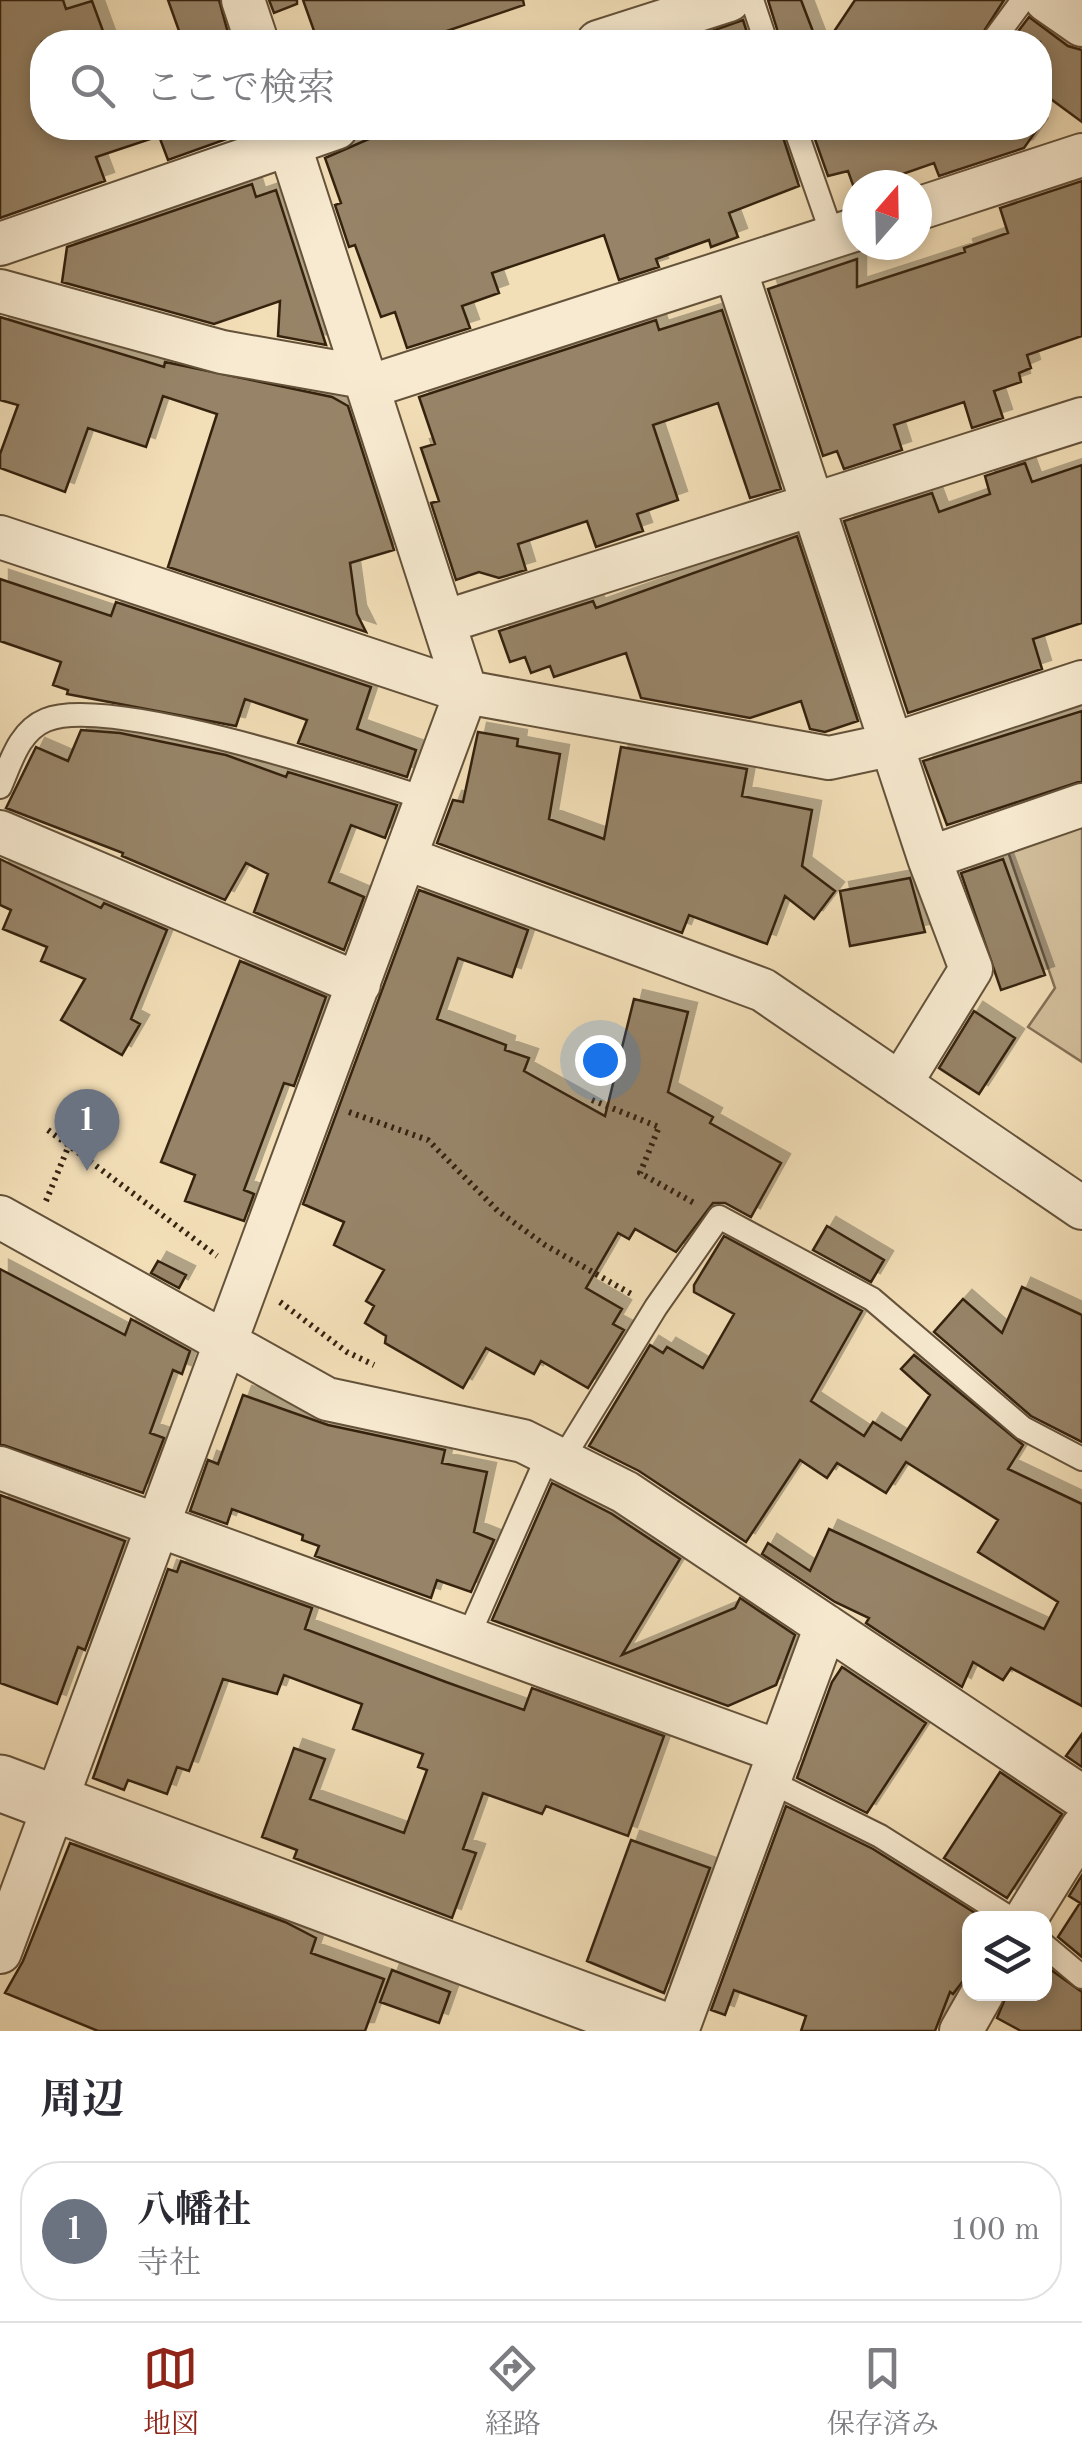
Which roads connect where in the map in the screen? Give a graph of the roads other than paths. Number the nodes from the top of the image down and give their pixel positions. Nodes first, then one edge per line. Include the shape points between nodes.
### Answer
1 (243, 0) edge
2 (729, 0) edge
3 (752, 0) edge
4 (1024, 0) edge
5 (1046, 0) edge
6 (1082, 25) edge
7 (252, 30) edge
8 (635, 30) edge
9 (762, 30) edge
10 (1001, 30) edge
11 (273, 140) edge
12 (288, 140) edge
13 (801, 140) edge
14 (1082, 155) edge
15 (932, 204) edge
16 (842, 227) edge
17 (842, 234) edge
18 (0, 244) edge
19 (736, 269) junction
20 (0, 291) edge
21 (366, 382) junction
22 (1082, 420) edge
23 (814, 504) junction
24 (0, 536) edge
25 (444, 622) junction
26 (1082, 682) edge
27 (466, 692) junction
28 (894, 744) junction
29 (0, 787) edge
30 (427, 800) junction
31 (1082, 804) edge
32 (0, 832) edge
33 (406, 858) junction
34 (929, 858) junction
35 (359, 984) junction
36 (900, 1084) junction
37 (1082, 1208) edge
38 (12, 1223) edge
39 (226, 1343) junction
40 (555, 1457) junction
41 (1082, 1458) edge
42 (0, 1468) edge
43 (159, 1525) junction
44 (826, 1626) junction
45 (468, 1638) junction
46 (774, 1767) junction
47 (0, 1783) edge
48 (1082, 1798) edge
49 (55, 1803) junction
50 (1082, 1828) edge
51 (999, 1911) edge
52 (1030, 1911) edge
53 (0, 1952) edge
54 (1052, 1952) edge
55 (1082, 1977) edge
56 (978, 2001) edge
57 (665, 2031) edge
58 (677, 2031) edge
59 (960, 2031) edge

1 - 7 street
2 - 8 street
3 - 9 lane
4 - 10 lane
5 - 6 street
11 - 18 street
12 - 21 street
13 - 16 lane
14 - 15 street
17 - 19 street
19 - 21 street
19 - 23 street
20 - 21 street via 222,352
21 - 25 street
22 - 23 street
23 - 25 street
23 - 28 street
24 - 27 street
25 - 27 street
26 - 28 street
27 - 28 street via 828,758
27 - 30 street
28 - 34 street
29 - 30 lane via 23,736 63,715 121,719 294,756
30 - 33 street
31 - 34 street
32 - 35 street
33 - 35 street
33 - 36 street via 763,990
34 - 36 street via 971,969
35 - 39 street
36 - 37 street
38 - 39 street
39 - 40 street via 327,1399 523,1441
39 - 43 street
40 - 41 lane via 719,1217 872,1300 1022,1428
40 - 44 street via 625,1492
40 - 45 lane
42 - 43 street
43 - 45 street
43 - 49 street
44 - 46 street
44 - 48 street
45 - 46 street
46 - 51 lane
46 - 58 street
47 - 49 street
49 - 53 street
49 - 57 street
50 - 52 street
54 - 55 lane
56 - 59 street

